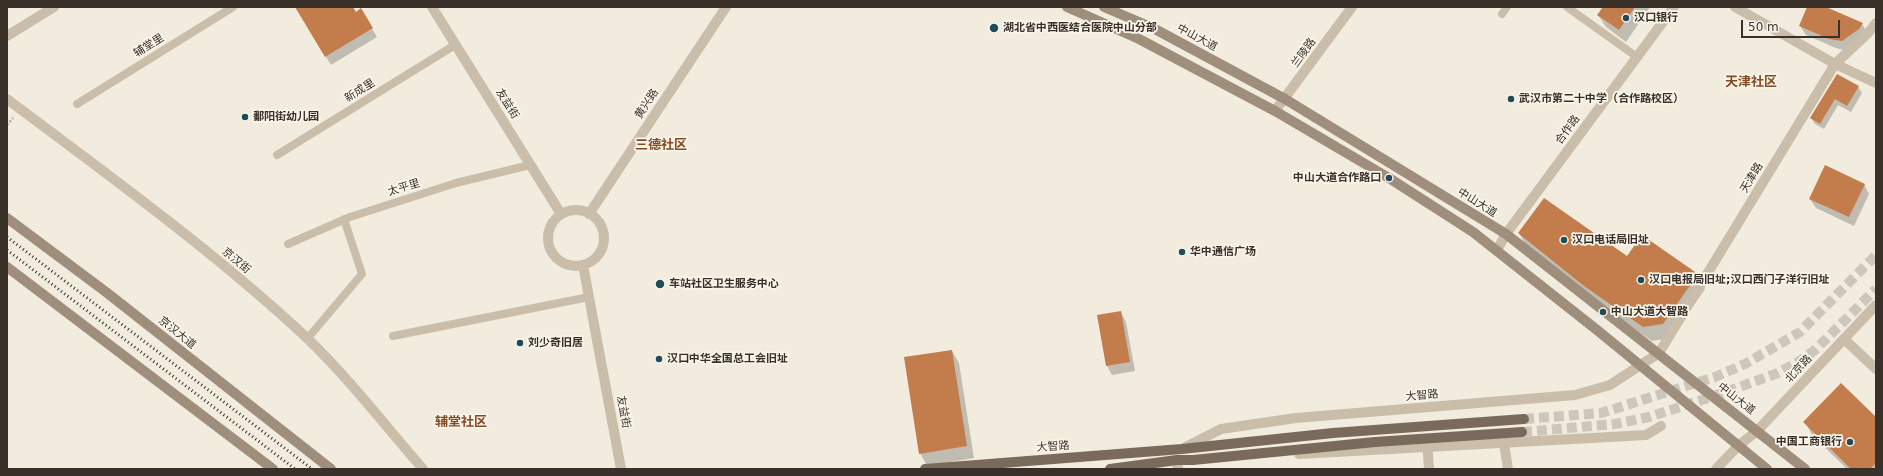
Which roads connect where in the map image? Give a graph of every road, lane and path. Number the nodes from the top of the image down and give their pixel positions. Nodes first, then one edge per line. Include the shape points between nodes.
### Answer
1 (54, 7) edge
2 (233, 7) edge
3 (432, 7) edge
4 (726, 7) edge
5 (1067, 7) edge
6 (1104, 7) edge
7 (1352, 7) edge
8 (1507, 7) edge
9 (1567, 7) edge
10 (1674, 7) edge
11 (1735, 7) edge
12 (1502, 14) dead end
13 (1876, 23) edge
14 (7, 36) edge
15 (455, 45) junction
16 (1636, 57) junction
17 (1835, 64) junction
18 (1876, 83) edge
19 (7, 99) edge
20 (1285, 99) junction
21 (77, 104) dead end
22 (1275, 111) junction
23 (277, 155) dead end
24 (530, 165) junction
25 (561, 214) junction
26 (589, 214) junction
27 (7, 218) edge
28 (344, 219) junction
29 (1506, 234) junction
30 (288, 244) dead end
31 (1497, 250) junction
32 (583, 265) junction
33 (7, 267) edge
34 (589, 297) junction
35 (1876, 305) edge
36 (393, 336) dead end
37 (307, 339) junction
38 (1844, 339) junction
39 (1659, 353) junction
40 (1640, 366) junction
41 (1876, 369) edge
42 (1524, 419) tunnel mouth
43 (1661, 426) dead end
44 (1757, 431) junction
45 (1522, 432) tunnel mouth
46 (1428, 443) junction
47 (1504, 443) junction
48 (1738, 446) junction
49 (1182, 449) junction
50 (1178, 464) edge
51 (273, 469) edge
52 (331, 469) edge
53 (423, 469) edge
54 (621, 469) edge
55 (925, 469) edge
56 (1110, 469) edge
57 (1429, 469) edge
58 (1508, 469) edge
59 (1716, 469) edge
60 (1767, 469) edge
61 (1805, 469) edge

1 - 14 street
2 - 21 lane, 辅堂里
3 - 15 street, 友益街
4 - 26 street, 黄兴路
5 - 22 main road via 1139,39
6 - 20 main road, 中山大道 via 1154,28
7 - 20 street, 兰陵路
8 - 12 lane
9 - 16 lane
10 - 16 street, 合作路
11 - 17 street
13 - 17 street, 天津路
15 - 23 lane, 新成里
15 - 24 street, 友益街
16 - 29 street, 合作路
17 - 18 street
17 - 39 street, 天津路
19 - 37 street, 京汉街 via 222,265
20 - 22 street, 兰陵路
20 - 29 main road, 中山大道
22 - 31 main road via 1389,178
24 - 25 street, 友益街
24 - 28 lane, 太平里 via 456,183
25 - 26 street via 575,211
25 - 32 street via 549,229 549,247 561,262 570,266
26 - 32 street via 601,227 602,246 592,261
27 - 52 main road, 京汉大道 via 106,292
28 - 30 lane, 太平里
28 - 37 lane via 362,274
29 - 31 street, 合作路
29 - 39 main road, 中山大道 via 1603,312
31 - 40 main road
32 - 34 street, 友益街
33 - 51 main road
34 - 36 lane
34 - 54 street, 友益街
35 - 38 street, 北京路
37 - 53 street, 京汉街
38 - 41 street
38 - 44 street, 北京路
39 - 40 street, 大智路
39 - 44 main road, 中山大道
40 - 48 main road
40 - 49 street, 大智路 via 1610,385 1575,395 1296,418 1221,429
42 - 49 main road, 大智路 via 1333,433
43 - 47 street via 1646,435
44 - 48 street, 北京路
44 - 61 main road, 中山大道
45 - 46 main road
46 - 47 street
46 - 50 main road via 1345,444 1193,460
46 - 57 street
47 - 58 street
48 - 59 street, 北京路
48 - 60 main road
49 - 55 main road, 大智路
50 - 56 main road

